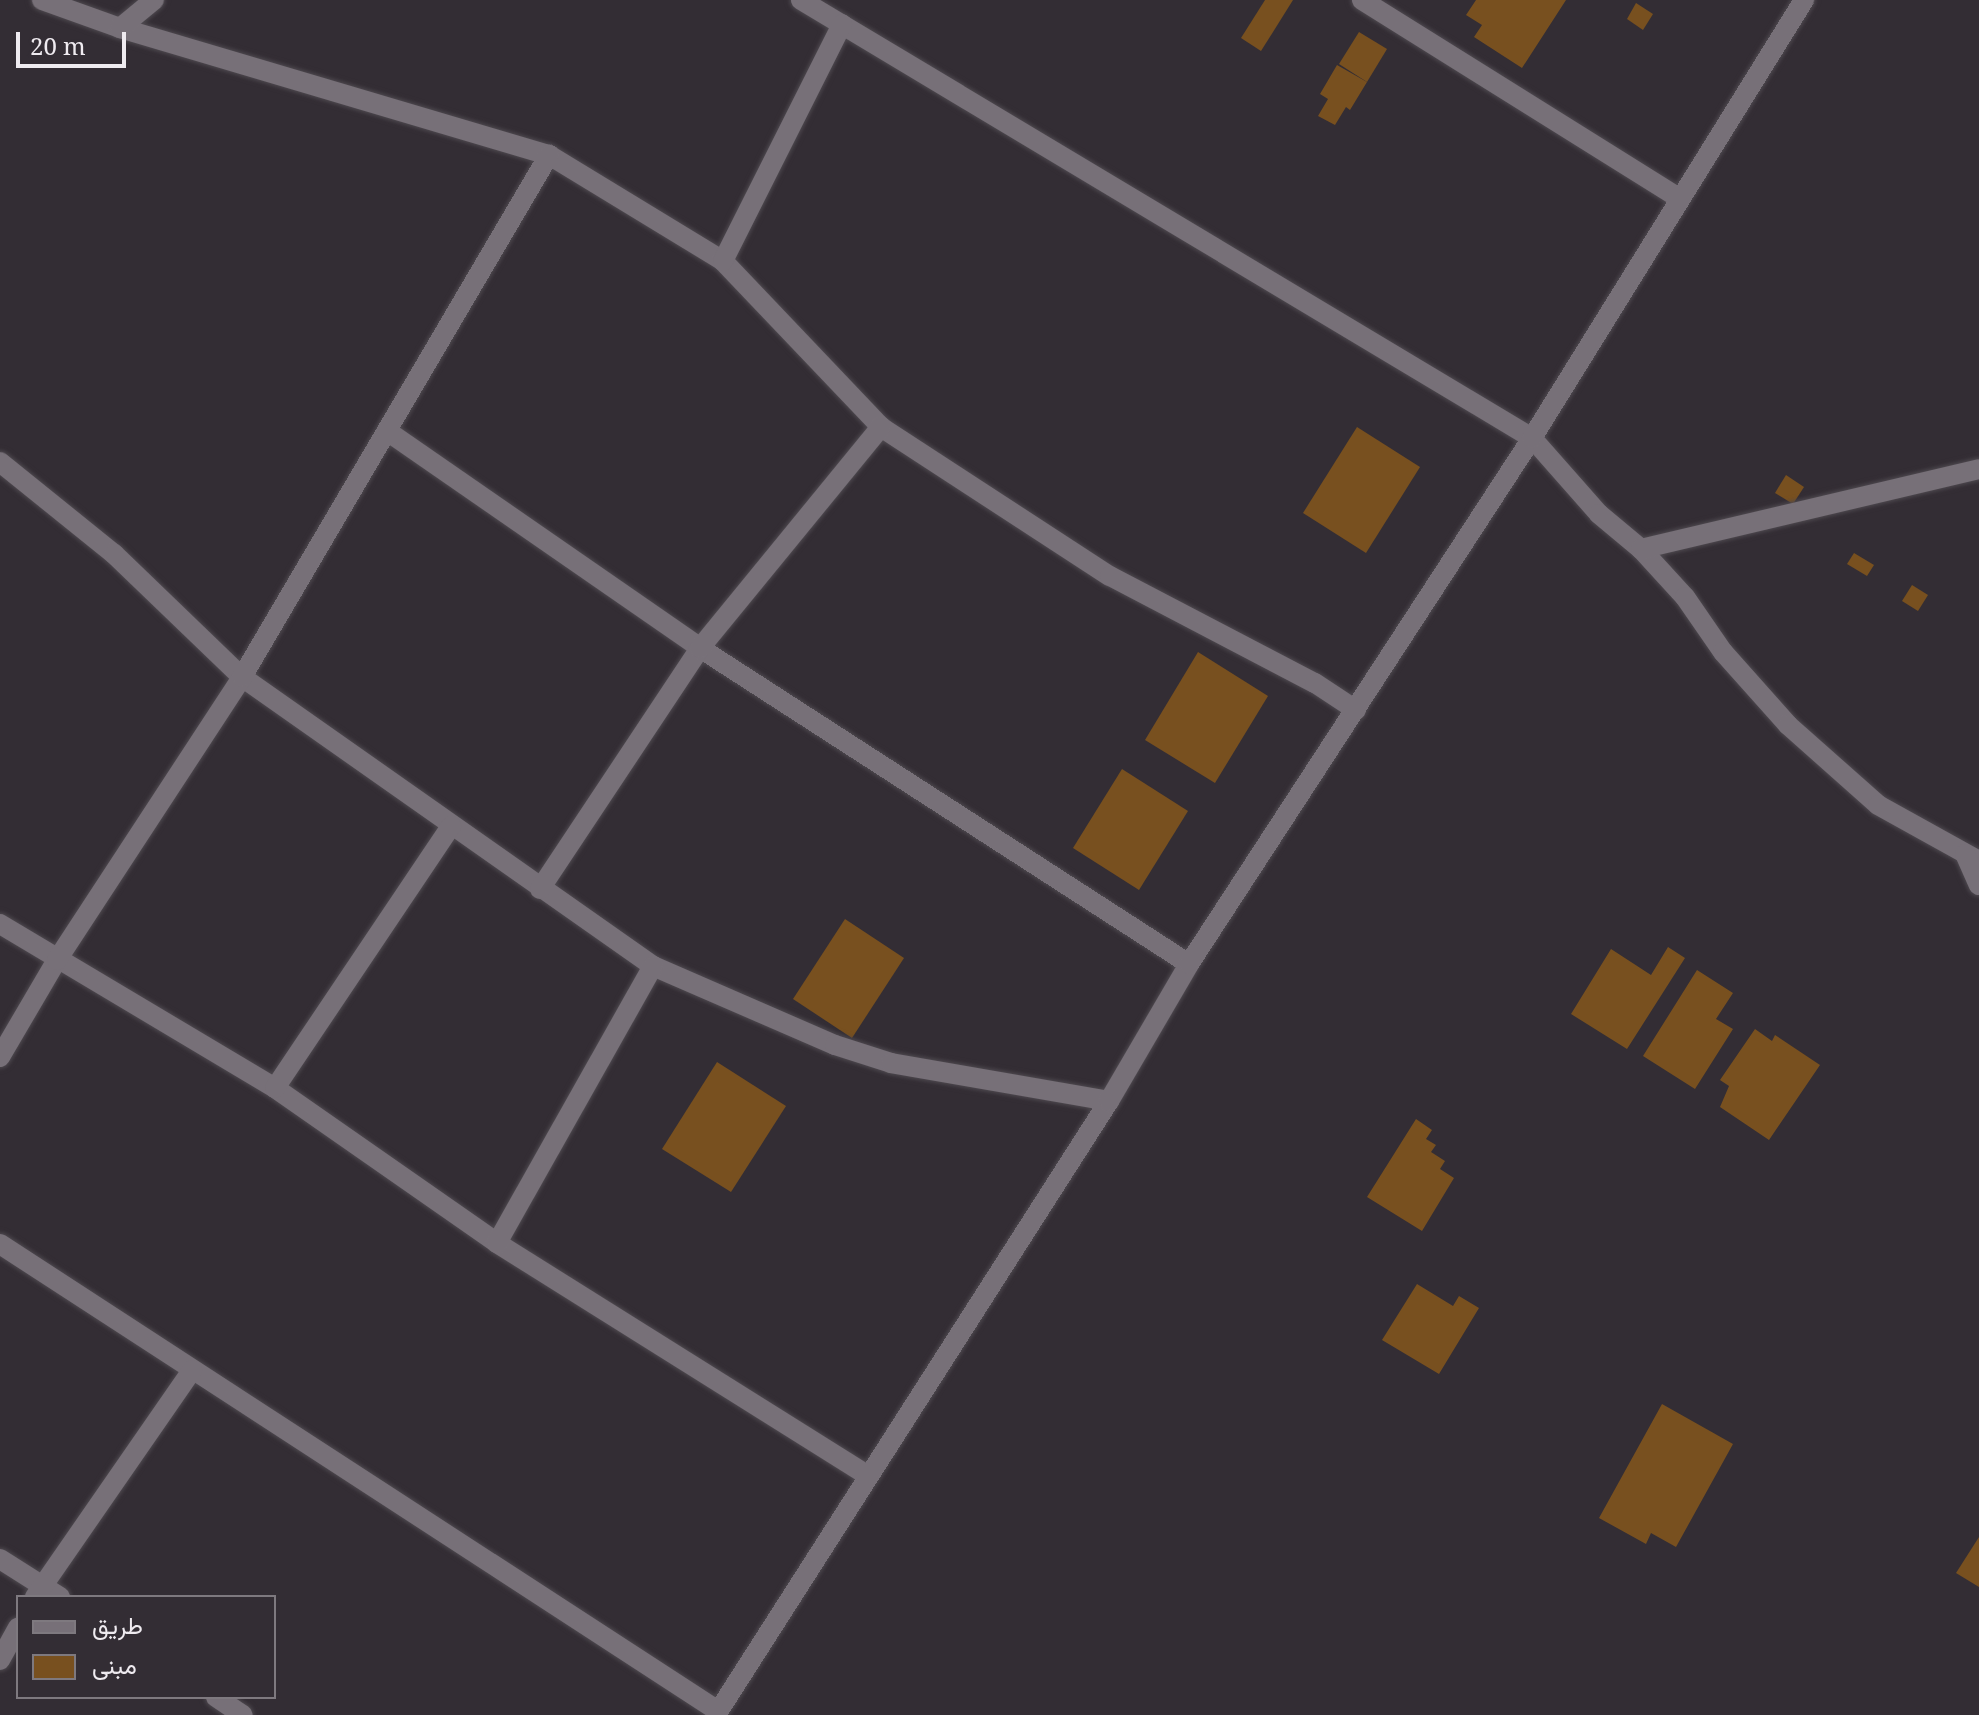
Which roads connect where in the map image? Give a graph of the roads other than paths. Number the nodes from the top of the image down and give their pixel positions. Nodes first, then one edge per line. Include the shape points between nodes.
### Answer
1 (42, 0) edge
2 (154, 0) edge
3 (801, 0) edge
4 (1362, 0) edge
5 (1804, 0) edge
6 (842, 24) junction
7 (120, 28) junction
8 (549, 155) junction
9 (1680, 199) junction
10 (723, 261) junction
11 (881, 427) junction
12 (387, 431) junction
13 (1532, 438) junction
14 (0, 462) edge
15 (1979, 469) edge
16 (1641, 549) junction
17 (700, 648) junction
18 (242, 677) junction
19 (1356, 710) junction
20 (451, 826) junction
21 (1972, 858) edge
22 (1979, 885) edge
23 (540, 889) junction
24 (0, 924) edge
25 (57, 960) junction
26 (1189, 964) junction
27 (653, 966) junction
28 (0, 1057) edge
29 (275, 1088) junction
30 (1109, 1101) junction
31 (497, 1243) junction
32 (0, 1244) edge
33 (192, 1370) junction
34 (868, 1476) junction
35 (0, 1559) edge
36 (38, 1591) edge
37 (16, 1632) edge
38 (0, 1660) edge
39 (219, 1699) edge
40 (717, 1713) edge
41 (243, 1715) edge

1 - 7 street
2 - 7 street
3 - 6 street
4 - 9 street
5 - 9 street
6 - 10 street
6 - 13 street
7 - 8 street
8 - 10 street
8 - 12 street
9 - 13 street
10 - 11 street
11 - 17 street
11 - 19 street via 1110,576 1315,683
12 - 17 street
12 - 18 street
13 - 16 street via 1599,514
13 - 19 street
14 - 18 street via 114,554
15 - 16 street
16 - 21 street via 1788,725 1878,805
17 - 23 street
17 - 26 street
18 - 20 street
18 - 25 street
19 - 26 street
20 - 23 street
20 - 29 street
21 - 22 street
23 - 27 street
24 - 25 street
25 - 28 street
25 - 29 street
26 - 30 street
27 - 30 street via 835,1045 891,1063
27 - 31 street
29 - 31 street
30 - 34 street
31 - 34 street
32 - 33 street
33 - 36 street
33 - 40 street
34 - 40 street
35 - 36 street
37 - 38 street
39 - 41 street

